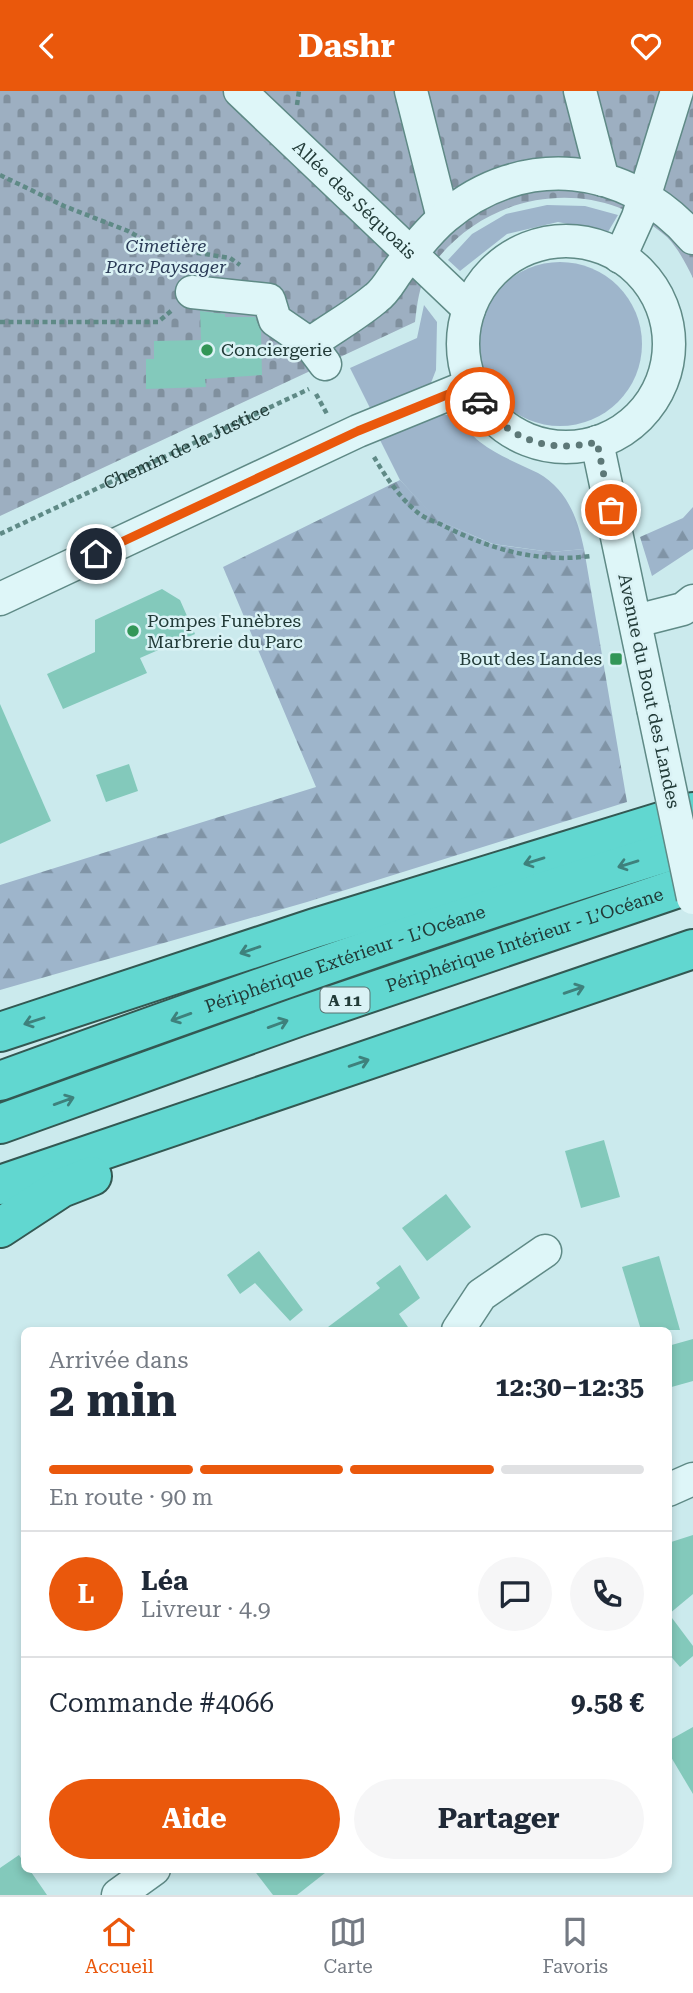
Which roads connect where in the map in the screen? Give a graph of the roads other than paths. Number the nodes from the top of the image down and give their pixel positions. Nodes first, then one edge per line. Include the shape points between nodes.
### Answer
1 (240, 91) edge
2 (411, 91) edge
3 (580, 91) edge
4 (677, 91) edge
5 (603, 180) junction
6 (645, 195) junction
7 (443, 218) junction
8 (693, 238) edge
9 (410, 255) junction
10 (620, 257) junction
11 (192, 292) road end
12 (469, 309) junction
13 (471, 385) junction
14 (597, 442) junction
15 (0, 599) edge
16 (693, 601) edge
17 (636, 621) junction
18 (693, 812) edge
19 (693, 844) edge
20 (693, 883) edge
21 (693, 898) edge
22 (693, 949) edge
23 (0, 1033) edge
24 (0, 1081) edge
25 (271, 1093) junction
26 (0, 1124) edge
27 (0, 1185) edge
28 (0, 1228) edge
29 (545, 1251) dead end
30 (460, 1327) edge
31 (693, 1479) edge
32 (672, 1488) edge
33 (148, 1873) edge
34 (118, 1895) edge

1 - 9 street, Allée des Séquoais
2 - 7 street
3 - 5 street
4 - 6 street
5 - 6 street
5 - 7 street via 555,173 529,175 478,193
6 - 8 street
6 - 10 street
7 - 9 street
9 - 11 street via 379,297 317,354 275,320 269,300
9 - 12 street, Allée des Séquoais
10 - 12 street via 568,241 533,247 488,277
10 - 14 street via 644,277 657,297 666,319 669,349 663,380 648,407 625,429
12 - 13 street via 463,347
13 - 14 street via 492,416 523,438 559,447
13 - 15 street via 358,431
14 - 17 street, Avenue du Bout des Landes
16 - 17 street via 682,609
17 - 21 street, Avenue du Bout des Landes, bridge
18 -> 23 highway via 315,928
19 -> 24 highway, Périphérique Extérieur - L’Océane / A 11 via 379,946
26 -> 20 highway, Périphérique Intérieur - L’Océane / A 11
25 -> 22 highway
25 - 27 highway
25 - 28 highway via 243,1117 61,1188
29 - 30 street via 481,1295
31 - 32 street
33 - 34 street

